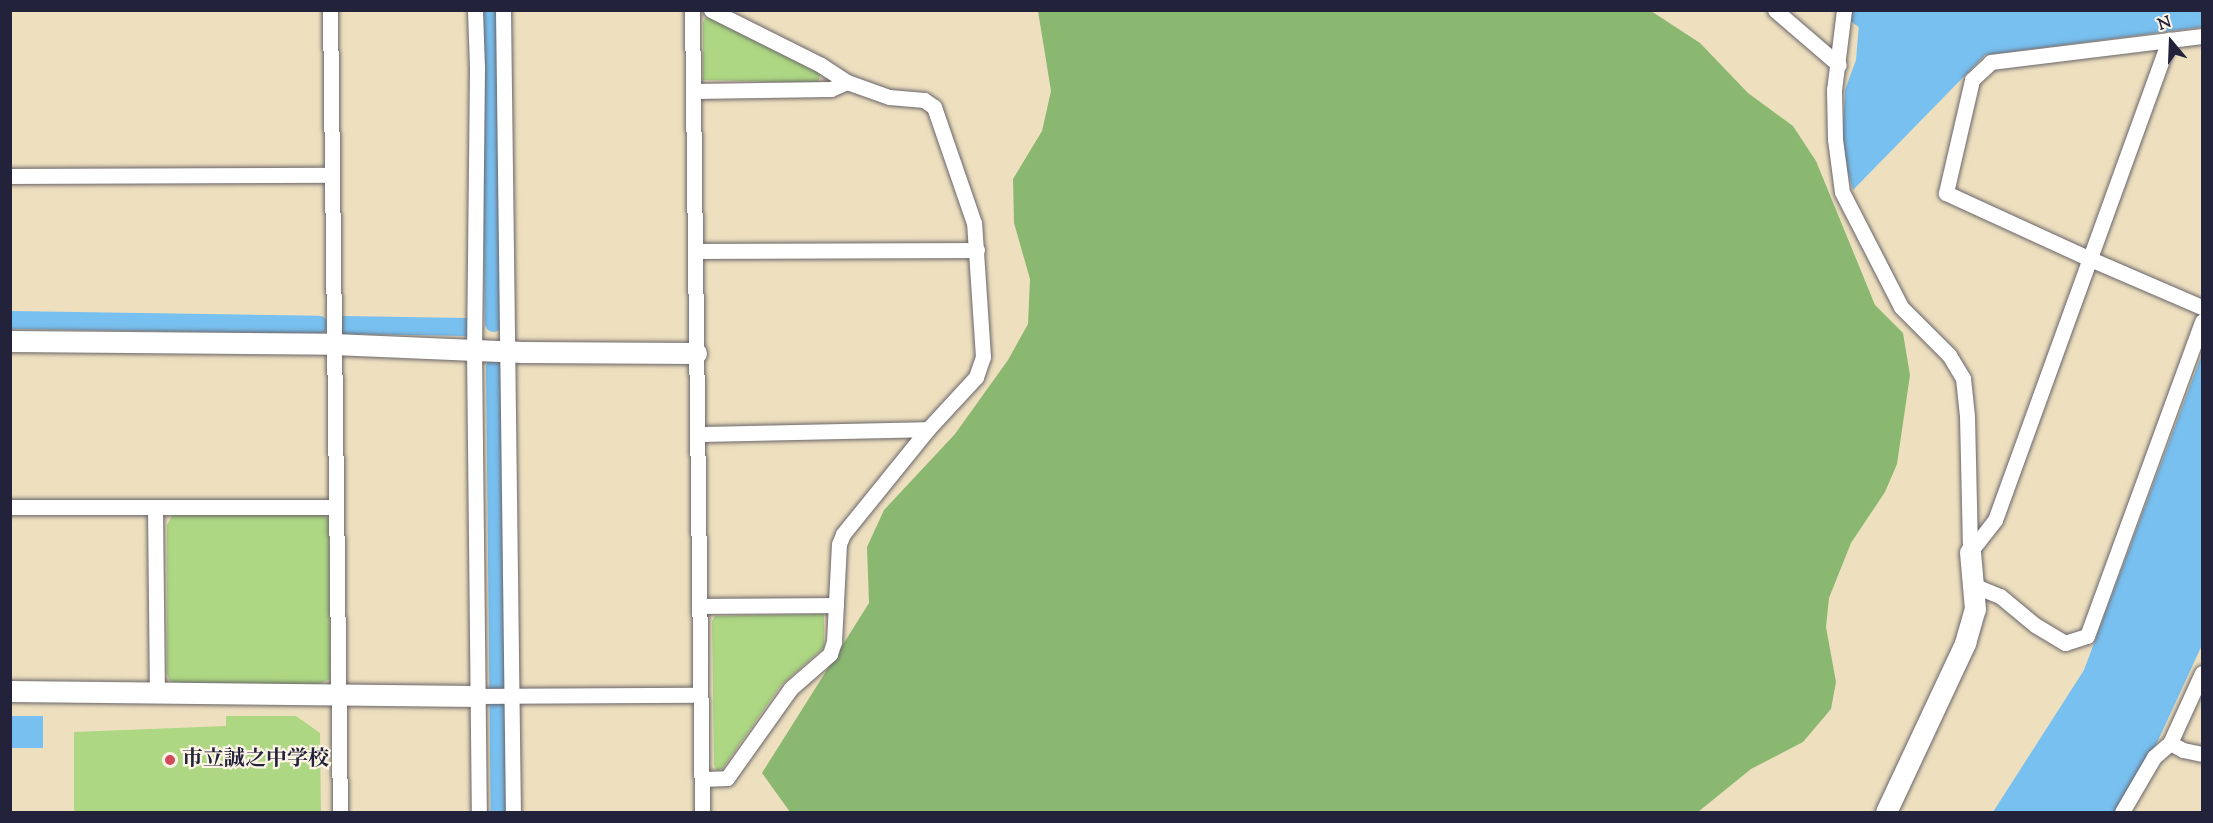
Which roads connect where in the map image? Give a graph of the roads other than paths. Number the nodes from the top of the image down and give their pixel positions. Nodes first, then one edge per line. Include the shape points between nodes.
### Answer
1 (330, 10) edge
2 (475, 10) edge
3 (503, 10) edge
4 (692, 10) edge
5 (711, 10) edge
6 (1775, 10) edge
7 (1844, 10) edge
8 (2202, 36) edge
9 (2169, 40) junction
10 (1839, 65) junction
11 (847, 82) junction
12 (693, 91) junction
13 (332, 175) junction
14 (10, 176) edge
15 (977, 250) junction
16 (696, 251) junction
17 (2088, 258) junction
18 (2202, 307) edge
19 (2202, 321) edge
20 (10, 341) edge
21 (333, 344) junction
22 (492, 349) junction
23 (696, 353) junction
24 (927, 429) junction
25 (698, 434) junction
26 (10, 507) edge
27 (335, 507) junction
28 (155, 508) junction
29 (1970, 552) junction
30 (1975, 586) junction
31 (836, 605) junction
32 (699, 606) junction
33 (2202, 674) edge
34 (10, 692) edge
35 (157, 692) junction
36 (699, 695) junction
37 (340, 696) junction
38 (482, 696) junction
39 (508, 696) junction
40 (2170, 743) junction
41 (2202, 754) edge
42 (702, 779) junction
43 (340, 813) edge
44 (479, 813) edge
45 (513, 813) edge
46 (702, 813) edge
47 (1886, 813) edge
48 (2122, 813) edge

1 - 13 street
2 - 22 street
3 - 22 street
4 - 12 street
5 - 11 street
6 - 10 street
7 - 10 street
8 - 9 street
9 - 17 street
9 - 17 street via 1991,62 1972,80 1946,193
10 - 29 street via 1834,90 1835,139 1842,192 1901,307 1949,355 1963,378
11 - 12 street via 831,89
11 - 15 street via 889,97 924,100 934,107 974,223
12 - 16 street
13 - 14 street
13 - 21 street
15 - 16 street
15 - 24 street via 983,357 976,376
16 - 23 street
17 - 18 street
17 - 29 street via 1995,520
19 - 30 street via 2086,636 2065,643 2000,596
20 - 21 street
21 - 22 street
21 - 27 street
22 - 23 street
22 - 38 street
22 - 39 street
23 - 25 street
24 - 25 street
24 - 31 street via 843,534
25 - 32 street
26 - 28 street
27 - 28 street
27 - 37 street
28 - 35 street
29 - 30 street
30 - 47 street via 1975,609 1965,643
31 - 32 street
31 - 42 street via 830,654 791,688 727,778
32 - 36 street
33 - 40 street
34 - 35 street
35 - 37 street
36 - 39 street
36 - 42 street
37 - 38 street
37 - 43 street
38 - 39 street
38 - 44 street
39 - 45 street
40 - 41 street
40 - 48 street via 2154,757
42 - 46 street

